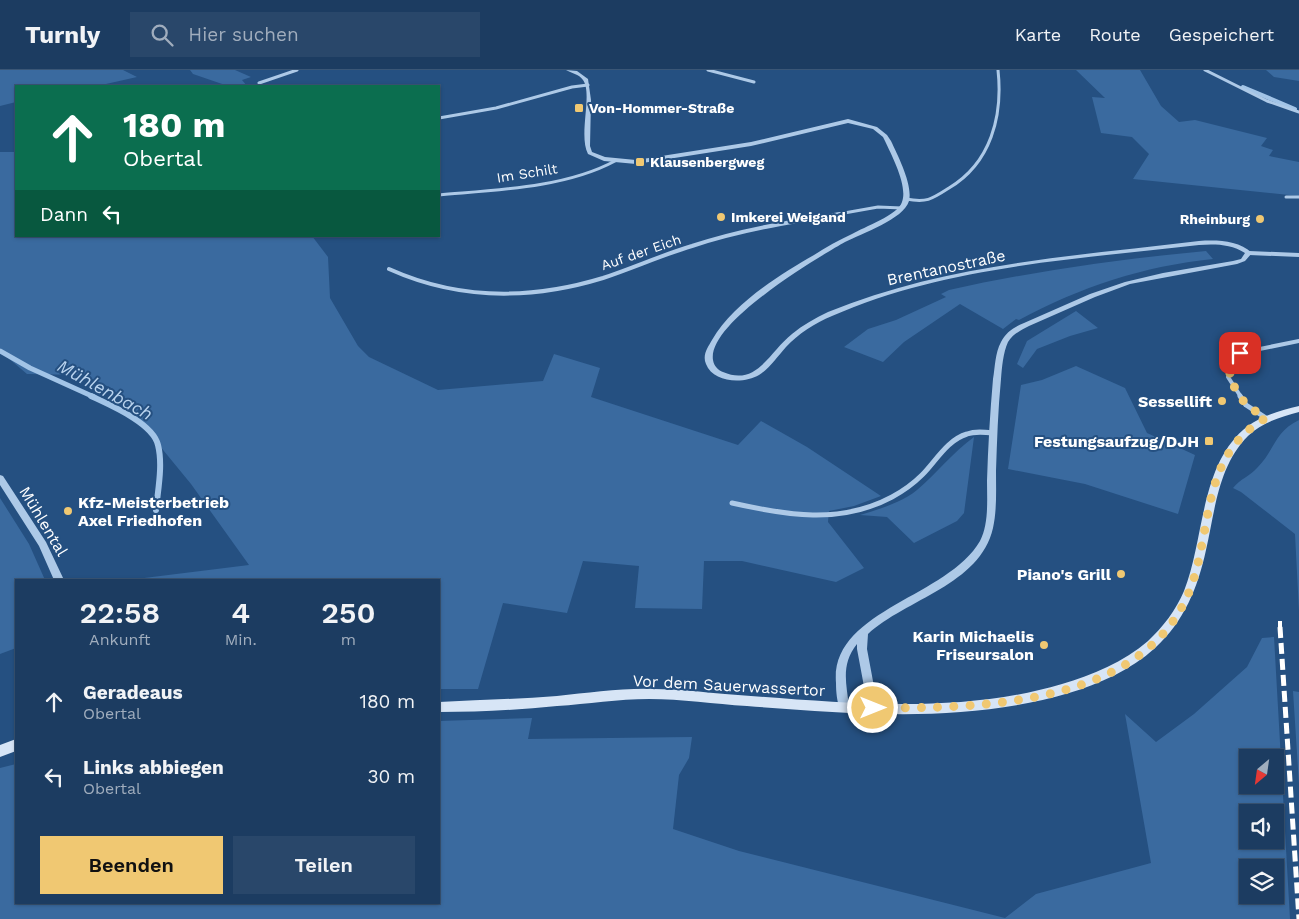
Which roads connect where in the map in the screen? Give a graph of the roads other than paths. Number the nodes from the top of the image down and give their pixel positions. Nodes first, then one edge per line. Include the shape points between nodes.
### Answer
1 (297, 70) edge
2 (568, 70) edge
3 (708, 70) edge
4 (998, 70) edge
5 (1205, 70) edge
6 (754, 82) dead end
7 (259, 83) dead end
8 (588, 85) junction
9 (1299, 112) edge
10 (440, 118) edge
11 (615, 162) junction
12 (440, 195) edge
13 (1286, 197) dead end
14 (1299, 197) edge
15 (906, 199) junction
16 (902, 208) junction
17 (1249, 253) junction
18 (1299, 255) edge
19 (389, 269) dead end
20 (1299, 341) edge
21 (1299, 408) edge
22 (1266, 418) junction
23 (993, 433) junction
24 (0, 478) edge
25 (732, 503) dead end
26 (59, 579) edge
27 (863, 633) junction
28 (844, 706) junction
29 (440, 707) edge
30 (873, 708) junction
31 (15, 745) edge
32 (0, 751) edge

1 - 7 street
2 - 8 street via 584,78
3 - 6 street
4 - 15 street via 999,98 988,149 966,178 949,190 925,201
5 - 9 street via 1267,101
8 - 10 street via 496,108
8 - 11 street via 588,150 595,156
11 - 12 street, Im Schilt via 602,170 578,176
11 - 15 street via 732,147 848,121 875,128 885,136 906,188
13 - 14 street
15 - 16 street
16 - 17 street, Brentanostraße via 782,277 756,297 713,344 708,361 712,370 733,378 747,378 764,368 800,331 827,316 872,299 963,276 1199,243 1224,243
16 - 19 street, Auf der Eich via 878,207 730,235 590,282 546,291 517,294 460,291 416,280
17 - 18 street
17 - 23 street via 1235,263 1138,280 1110,289 1015,331 1008,337 1000,358
20 - 22 street via 1240,353 1228,377 1246,405
21 - 22 main road, Vor dem Sauerwassertor
22 - 30 main road, Vor dem Sauerwassertor via 1247,432 1229,452 1216,480 1191,585 1176,617 1145,650 1111,672 1052,694 991,704
23 - 25 street via 982,430 959,436 911,485 888,500 856,512 820,517 776,513
23 - 27 street via 991,516 983,543 972,559 942,584
24 - 26 street, Mühlental via 43,545
27 - 28 street via 843,657 840,676
27 - 30 street via 862,649
28 - 29 main road, Vor dem Sauerwassertor via 639,694
28 - 30 main road, Vor dem Sauerwassertor
31 - 32 main road

